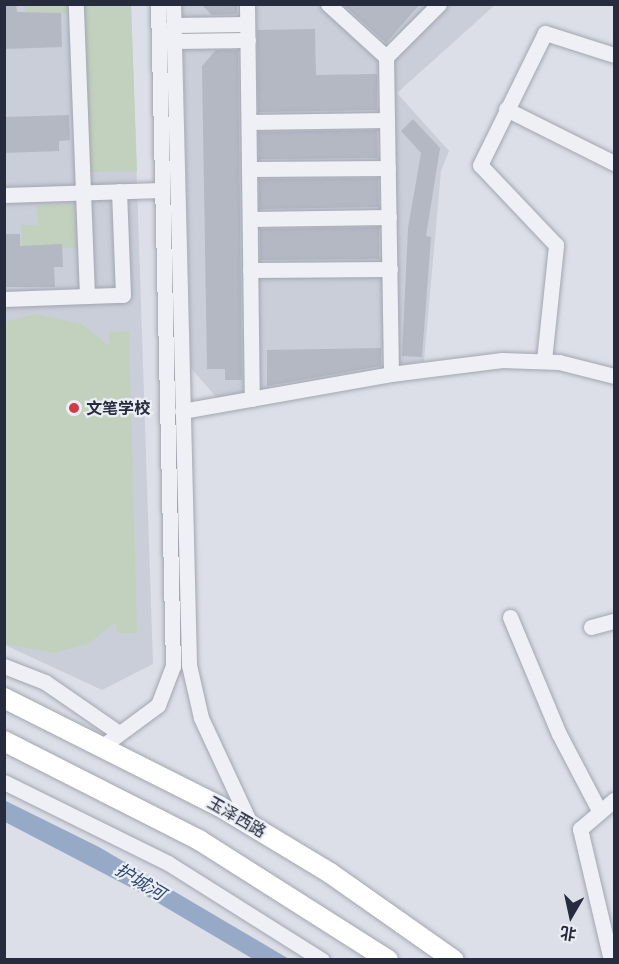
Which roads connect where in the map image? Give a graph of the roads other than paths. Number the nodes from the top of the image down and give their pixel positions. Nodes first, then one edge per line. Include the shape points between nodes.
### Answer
1 (76, 4) edge
2 (158, 4) edge
3 (173, 4) edge
4 (247, 4) edge
5 (328, 4) edge
6 (439, 4) edge
7 (248, 24) junction
8 (173, 25) junction
9 (248, 40) junction
10 (174, 41) junction
11 (615, 55) edge
12 (386, 57) junction
13 (506, 109) junction
14 (387, 120) junction
15 (249, 122) junction
16 (615, 163) edge
17 (388, 168) junction
18 (249, 169) junction
19 (162, 190) junction
20 (119, 191) junction
21 (83, 192) junction
22 (4, 195) edge
23 (389, 217) junction
24 (250, 219) junction
25 (390, 269) junction
26 (250, 270) junction
27 (87, 296) junction
28 (4, 299) edge
29 (544, 360) junction
30 (391, 374) junction
31 (615, 376) edge
32 (252, 399) junction
33 (183, 411) junction
34 (510, 617) dead end
35 (615, 621) edge
36 (591, 627) dead end
37 (4, 666) edge
38 (4, 698) edge
39 (111, 739) junction
40 (4, 741) edge
41 (4, 782) edge
42 (615, 800) edge
43 (600, 812) junction
44 (251, 825) junction
45 (322, 960) edge
46 (388, 960) edge
47 (454, 960) edge
48 (611, 960) edge

1 - 21 street
2 - 19 street
3 - 8 street
4 - 7 street
5 - 12 street
6 - 12 street
7 - 8 street
7 - 9 street
8 - 10 street
9 - 10 street
9 - 15 street
10 - 33 street
11 - 13 street via 545,33
12 - 14 street
13 - 16 street
13 - 29 street via 480,165 556,245
14 - 15 street
14 - 17 street
15 - 18 street
17 - 18 street
17 - 23 street
18 - 24 street
19 - 20 street
19 - 39 street via 173,666 158,705
20 - 21 street
20 - 27 street via 123,295
21 - 22 street
21 - 27 street
23 - 24 street
23 - 25 street
24 - 26 street
25 - 26 street
25 - 30 street
26 - 32 street
27 - 28 street
29 - 30 street via 502,360
29 - 31 street
30 - 32 street
32 - 33 street
33 - 44 street via 189,665 199,712
34 - 43 street via 559,734
35 - 36 street
37 - 39 street via 45,682
38 - 39 main road, 玉泽西路
39 - 44 main road, 玉泽西路
40 - 46 main road via 200,840
41 - 45 street via 148,852
42 - 43 street
43 - 48 street via 580,829
44 - 47 main road, 玉泽西路

